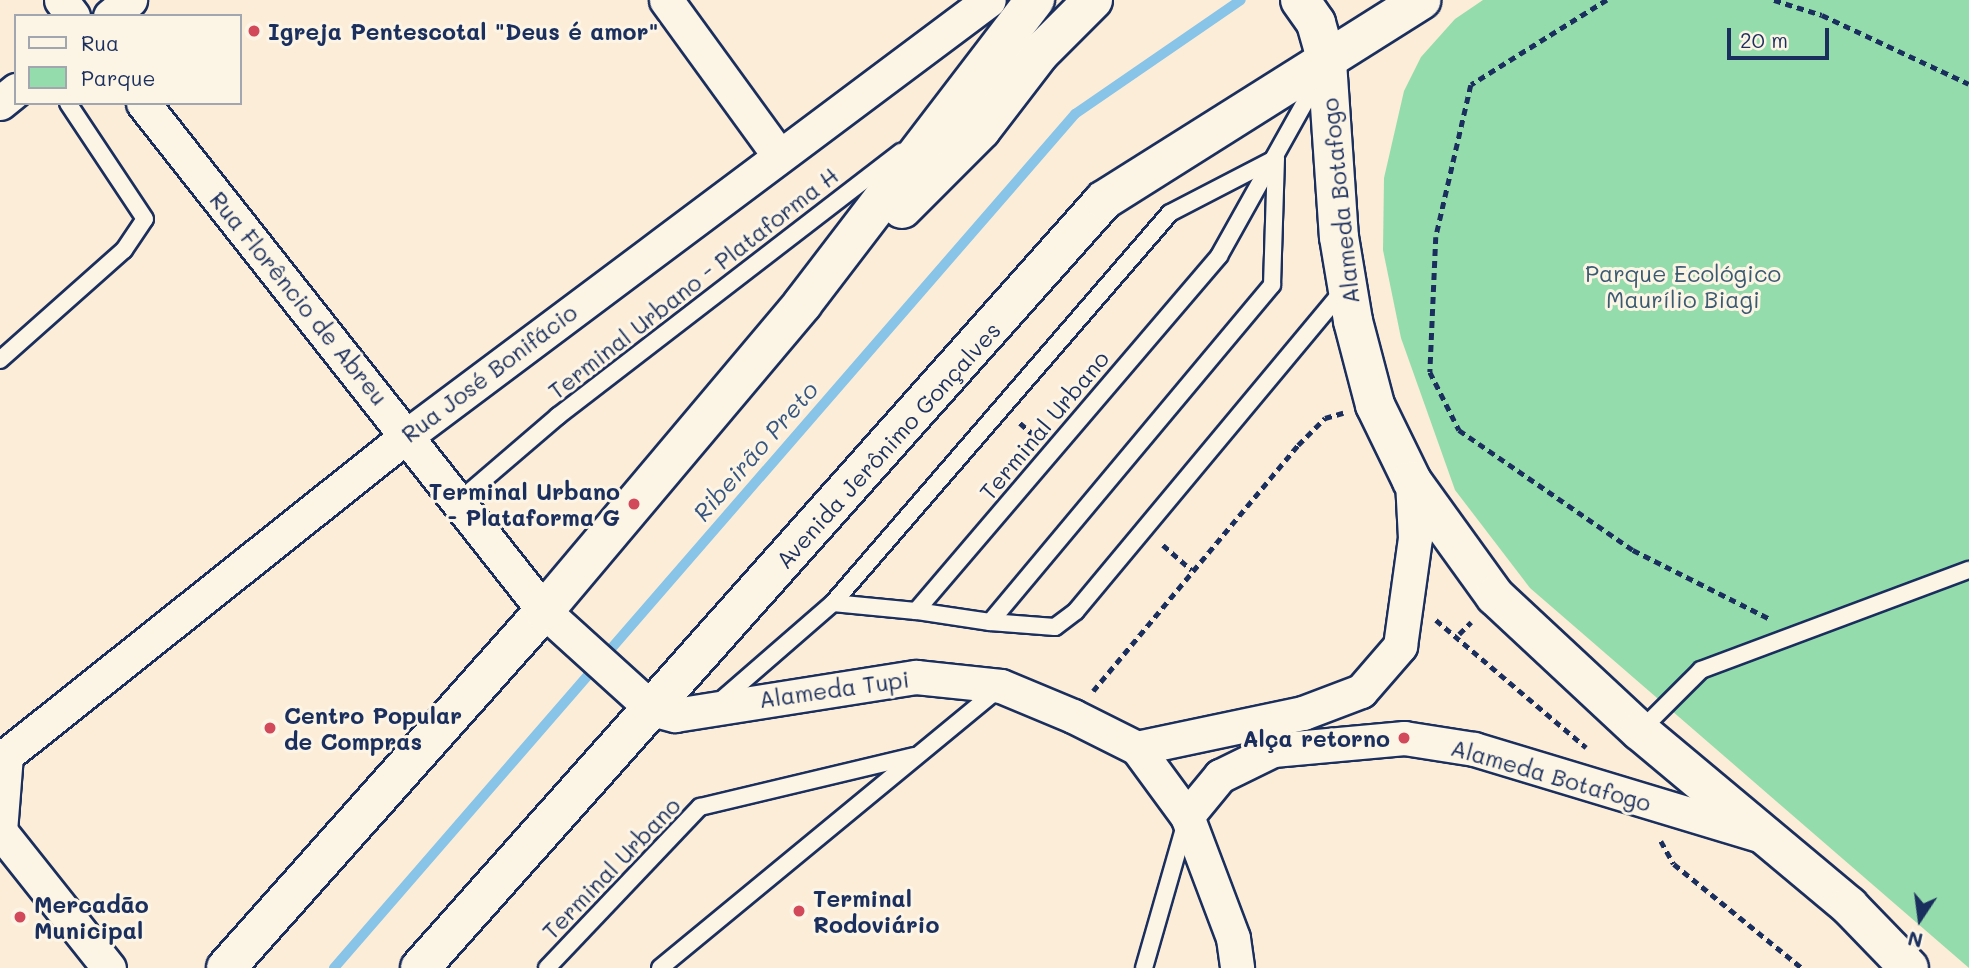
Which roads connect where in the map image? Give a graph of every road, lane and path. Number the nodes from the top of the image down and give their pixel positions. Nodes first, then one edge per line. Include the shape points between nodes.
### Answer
1 (130, 0) edge
2 (666, 0) edge
3 (989, 0) edge
4 (1035, 0) edge
5 (1093, 0) edge
6 (1420, 0) edge
7 (1607, 0) edge
8 (1774, 0) edge
9 (1308, 12) edge
10 (112, 14) edge
11 (1326, 62) junction
12 (1969, 84) edge
13 (14, 92) edge
14 (0, 103) edge
15 (69, 105) edge
16 (145, 105) edge
17 (958, 107) junction
18 (777, 153) junction
19 (1276, 158) junction
20 (871, 219) junction
21 (1347, 285) junction
22 (0, 360) edge
23 (1375, 405) junction
24 (1003, 407) junction
25 (409, 433) junction
26 (1052, 450) junction
27 (1412, 481) junction
28 (460, 500) junction
29 (1146, 530) junction
30 (1969, 569) edge
31 (1192, 570) junction
32 (833, 603) junction
33 (916, 611) junction
34 (990, 622) junction
35 (556, 623) junction
36 (1796, 632) junction
37 (1001, 687) junction
38 (640, 699) junction
39 (715, 705) junction
40 (1073, 716) junction
41 (1640, 730) junction
42 (1137, 748) junction
43 (2, 754) edge
44 (915, 756) junction
45 (1187, 816) junction
46 (1768, 838) junction
47 (109, 968) edge
48 (226, 968) edge
49 (420, 968) edge
50 (547, 968) edge
51 (660, 968) edge
52 (1144, 968) edge
53 (1237, 968) edge
54 (1909, 968) edge

1 - 10 street
2 - 18 street
3 - 18 street, Rua José Bonifácio
4 - 17 main road
5 - 20 main road via 1040,53 917,199
6 - 11 main road, Avenida Jerônimo Gonçalves
7 - 36 path via 1471,85 1436,237 1430,372 1459,430 1633,550
8 - 12 path via 1822,15
9 - 11 main road, Alameda Botafogo
11 - 19 lane, Terminal Urbano
11 - 21 main road, Alameda Botafogo
11 - 38 main road, Avenida Jerônimo Gonçalves via 1104,200
13 - 14 street
15 - 22 lane via 145,219 124,250
16 - 25 street, Rua Florêncio de Abreu
17 - 20 main road
17 - 28 lane, Terminal Urbano - Plataforma H via 558,416
18 - 25 street, Rua José Bonifácio
19 - 24 lane via 1170,213
19 - 26 lane, Terminal Urbano via 1219,256
19 - 34 lane via 1272,285
20 - 35 main road
21 - 23 main road, Alameda Botafogo
21 - 29 lane
23 - 27 main road, Alameda Botafogo
23 - 31 path via 1325,418
24 - 26 path
24 - 32 lane
25 - 28 street, Rua Florêncio de Abreu
25 - 43 street, Rua José Bonifácio
26 - 33 lane, Terminal Urbano
27 - 41 main road, Alameda Botafogo via 1495,596
27 - 42 street, Alameda Botafogo via 1415,538 1400,646 1361,691 1303,713
28 - 35 street, Rua Florêncio de Abreu
29 - 31 path
29 - 34 lane via 1055,627
30 - 36 lane
31 - 40 path
32 - 33 lane
32 - 39 lane
33 - 34 lane
35 - 38 street, Rua Florêncio de Abreu
35 - 48 main road
36 - 41 lane via 1701,670
37 - 39 street, Alameda Tupi via 916,677
37 - 40 street, Alameda Tupi
37 - 44 lane
38 - 39 street, Alameda Tupi via 676,715
38 - 49 main road, Avenida Jerônimo Gonçalves
40 - 42 street, Alameda Tupi
41 - 46 main road, Alameda Botafogo
42 - 45 street, Alameda Tupi
43 - 47 street via 0,831
44 - 50 lane, Terminal Urbano via 700,807
44 - 51 lane
45 - 46 street, Alameda Botafogo via 1220,776 1273,750 1405,738 1474,749
45 - 52 lane
45 - 53 street, Alameda Tupi via 1233,938
46 - 54 main road, Alameda Botafogo via 1849,906

